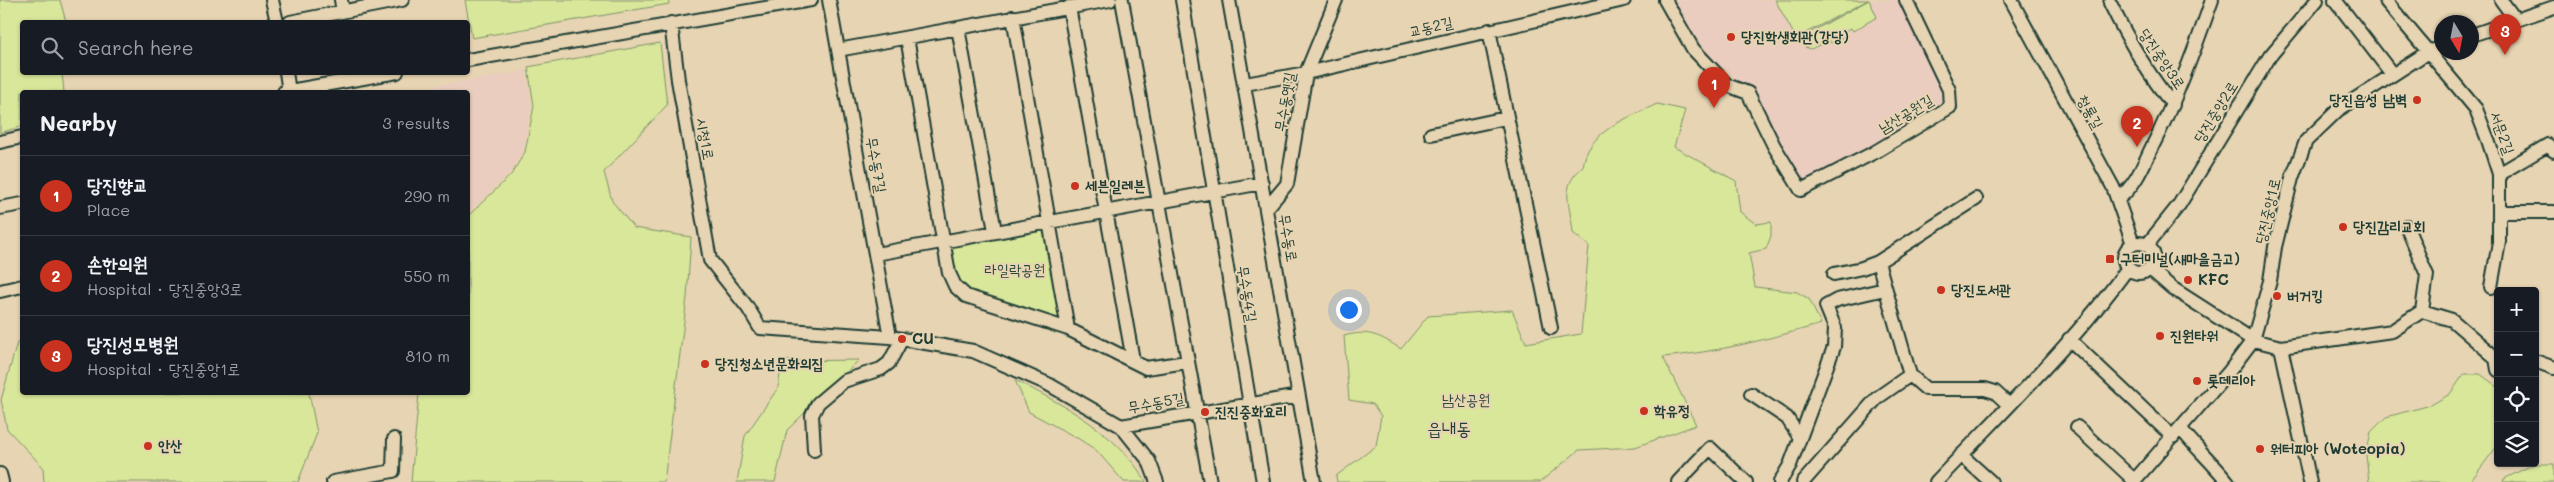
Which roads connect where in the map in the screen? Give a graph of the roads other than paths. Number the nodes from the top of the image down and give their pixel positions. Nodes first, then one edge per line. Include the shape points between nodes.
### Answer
1 (272, 0) edge
2 (402, 0) edge
3 (811, 0) edge
4 (829, 0) edge
5 (1110, 0) edge
6 (1122, 0) edge
7 (1182, 0) edge
8 (1229, 0) edge
9 (1336, 0) edge
10 (1624, 0) edge
11 (1665, 0) edge
12 (1906, 0) edge
13 (2011, 0) edge
14 (2212, 0) edge
15 (2317, 0) edge
16 (2335, 0) edge
17 (2385, 0) edge
18 (2501, 0) edge
19 (2110, 3) dead end
20 (342, 6) edge
21 (1068, 7) junction
22 (2554, 7) edge
23 (1013, 17) junction
24 (2515, 19) junction
25 (277, 20) edge
26 (296, 20) edge
27 (671, 23) junction
28 (958, 28) junction
29 (1489, 30) junction
30 (2479, 32) edge
31 (907, 38) junction
32 (2434, 49) edge
33 (838, 50) junction
34 (2428, 52) junction
35 (470, 60) edge
36 (1306, 73) junction
37 (2392, 74) junction
38 (286, 75) edge
39 (380, 75) edge
40 (1245, 84) junction
41 (287, 90) edge
42 (298, 90) edge
43 (2173, 105) junction
44 (1506, 118) junction
45 (1431, 134) dead end
46 (20, 137) edge
47 (0, 142) edge
48 (2552, 143) edge
49 (2499, 174) junction
50 (1262, 183) junction
51 (1214, 190) junction
52 (1976, 199) dead end
53 (1160, 200) junction
54 (2118, 200) junction
55 (20, 204) edge
56 (0, 208) edge
57 (1267, 208) junction
58 (1105, 210) junction
59 (2500, 212) junction
60 (2554, 212) edge
61 (1050, 221) junction
62 (2407, 227) dead end
63 (995, 231) junction
64 (944, 241) junction
65 (2133, 244) junction
66 (2147, 244) junction
67 (876, 254) junction
68 (1878, 262) junction
69 (2128, 268) junction
70 (2150, 269) junction
71 (1834, 274) dead end
72 (20, 286) edge
73 (2491, 287) dead end
74 (1885, 289) junction
75 (0, 291) edge
76 (2422, 311) junction
77 (1551, 328) dead end
78 (1068, 329) junction
79 (896, 338) junction
80 (2069, 339) junction
81 (2253, 340) junction
82 (2281, 346) junction
83 (2494, 359) edge
84 (1132, 360) junction
85 (1187, 362) junction
86 (2539, 362) edge
87 (2554, 368) edge
88 (1910, 375) junction
89 (1751, 394) dead end
90 (1299, 396) junction
91 (1248, 403) junction
92 (2009, 405) junction
93 (1197, 413) junction
94 (1121, 426) junction
95 (2078, 427) dead end
96 (2177, 433) junction
97 (1800, 438) junction
98 (394, 439) dead end
99 (814, 450) dead end
100 (1961, 455) junction
101 (0, 474) edge
102 (393, 476) edge
103 (2134, 481) edge
104 (2, 482) edge
105 (332, 482) edge
106 (1157, 482) edge
107 (1210, 482) edge
108 (1263, 482) edge
109 (1314, 482) edge
110 (1678, 482) edge
111 (1746, 482) edge
112 (1780, 482) edge
113 (1803, 482) edge
114 (1936, 482) edge
115 (1991, 482) edge
116 (2228, 482) edge
117 (2310, 482) edge

1 - 25 street
2 - 20 street
3 - 27 street
4 - 33 street, 무수동7길
5 - 21 street
6 - 53 street
7 - 51 street, 무수동4길
8 - 40 street, 무수동로
9 - 36 street, 무수동옛길
10 - 29 street, 교동2길
11 - 12 street, 남산공원길 via 1693,49 1727,85 1748,93 1774,146 1801,190 1875,152 1950,107 1949,90
13 - 54 street, 청룡길
14 - 43 street, 당진중앙3로
15 - 66 street, 당진중앙2로 via 2270,56 2179,205
16 - 37 street
17 - 34 street
18 - 24 street
19 - 43 street, 당진중앙3로 via 2131,46
20 - 26 street
21 - 23 street
21 - 58 street
22 - 24 street
23 - 28 street
23 - 61 street
24 - 30 street
27 - 35 street
27 - 79 street, 시청1로 via 710,260 760,328
28 - 31 street
28 - 63 street
29 - 36 street, 교동2길
29 - 44 street
31 - 33 street
31 - 64 street
32 - 34 street, 당진중앙1로
33 - 67 street, 무수동7길
34 - 37 street, 당진중앙1로
34 - 49 street, 서문2길 via 2476,109
36 - 40 street, 교동2길
36 - 57 street, 무수동옛길 via 1287,184
37 - 81 street, 당진중앙1로 via 2338,110 2306,141 2292,178 2270,281
38 - 41 street
39 - 42 street
40 - 50 street, 무수동로
43 - 54 street, 당진중앙3로 via 2131,189
44 - 45 street
44 - 77 street
46 - 47 street
48 - 49 street
49 - 59 street, 서문2길
50 - 51 street
50 - 57 street, 무수동로
51 - 53 street
51 - 91 street, 무수동4길
52 - 68 street
53 - 58 street
53 - 85 street
54 - 65 street, 청룡길
55 - 56 street
57 - 90 street, 무수동로
58 - 61 street
58 - 84 street
59 - 60 street
59 - 73 street, 서문2길
61 - 63 street
61 - 78 street
62 - 76 street via 2427,275
63 - 64 street
64 - 67 street
64 - 78 street via 952,280 966,296
65 - 66 street
65 - 69 street via 2124,255
66 - 70 street via 2155,256
67 - 79 street, 무수동7길
68 - 71 street
68 - 74 street
69 - 70 street via 2141,273
69 - 80 street via 2102,304
70 - 81 street via 2172,288
72 - 75 street
74 - 88 street
74 - 97 street via 1826,306 1835,328 1834,347
76 - 82 street via 2392,331
76 - 83 street via 2452,320
78 - 84 street
79 - 94 street via 974,351 1048,384
79 - 99 street via 889,363 881,369 844,381 818,403 812,415
80 - 92 street
80 - 96 street
81 - 82 street
81 - 96 street, 당진중앙1로
82 - 117 street
84 - 85 street via 1146,368
85 - 93 street
86 - 87 street
88 - 92 street via 1926,389 1985,389 1995,392
88 - 113 street via 1877,398
89 - 97 street via 1787,418
90 - 91 street, 무수동5길
90 - 109 street, 무수동로
91 - 93 street, 무수동5길
91 - 108 street
92 - 100 street
93 - 94 street, 무수동5길
93 - 107 street, 무수동5길
94 - 106 street via 1149,462
95 - 103 street
96 - 103 street, 당진중앙1로
96 - 116 street via 2212,461
97 - 112 street
98 - 102 street
100 - 114 street
100 - 115 street
101 - 104 street
102 - 105 street
110 - 111 street via 1710,448

